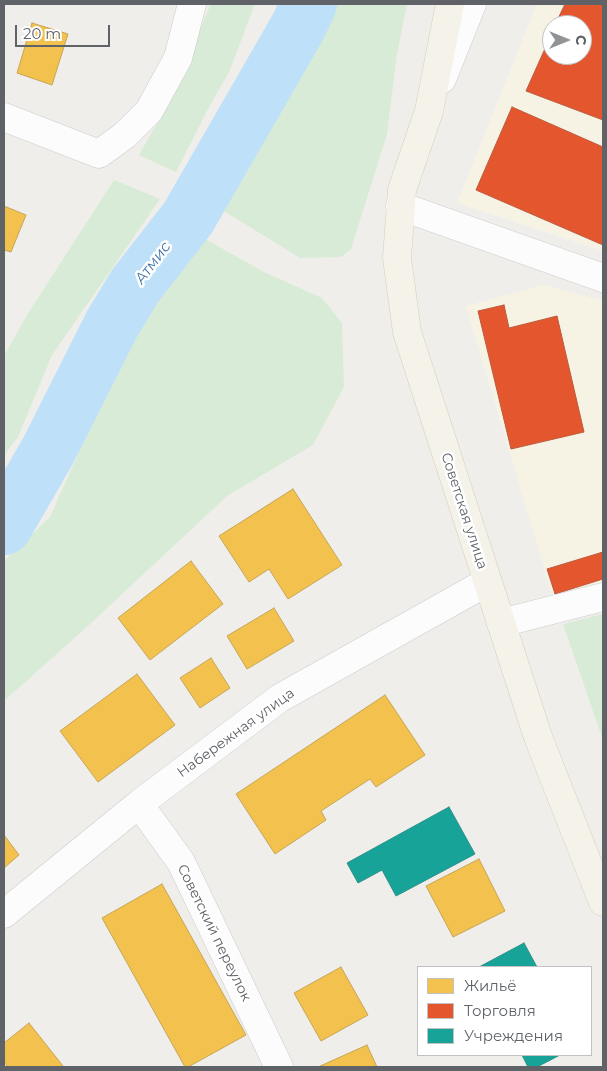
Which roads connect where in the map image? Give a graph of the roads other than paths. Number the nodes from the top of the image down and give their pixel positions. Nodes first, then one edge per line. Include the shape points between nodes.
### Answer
1 (192, 4) edge
2 (450, 4) edge
3 (472, 4) edge
4 (429, 111) junction
5 (4, 117) edge
6 (400, 206) junction
7 (603, 278) edge
8 (487, 582) junction
9 (603, 597) edge
10 (501, 624) junction
11 (139, 804) junction
12 (603, 902) edge
13 (4, 914) edge
14 (279, 1067) edge

1 - 5 street via 178,58 149,111 125,135 99,154
2 - 4 main road, Советская улица
3 - 4 street, Советская улица
4 - 6 main road, Советская улица via 402,190
6 - 7 street
6 - 8 main road, Советская улица via 397,258 407,332
8 - 10 main road, Советская улица
8 - 11 street, Набережная улица via 280,698
9 - 10 street
10 - 12 main road, Советская улица via 538,736
11 - 13 street, Набережная улица
11 - 14 street, Советский переулок via 181,862

